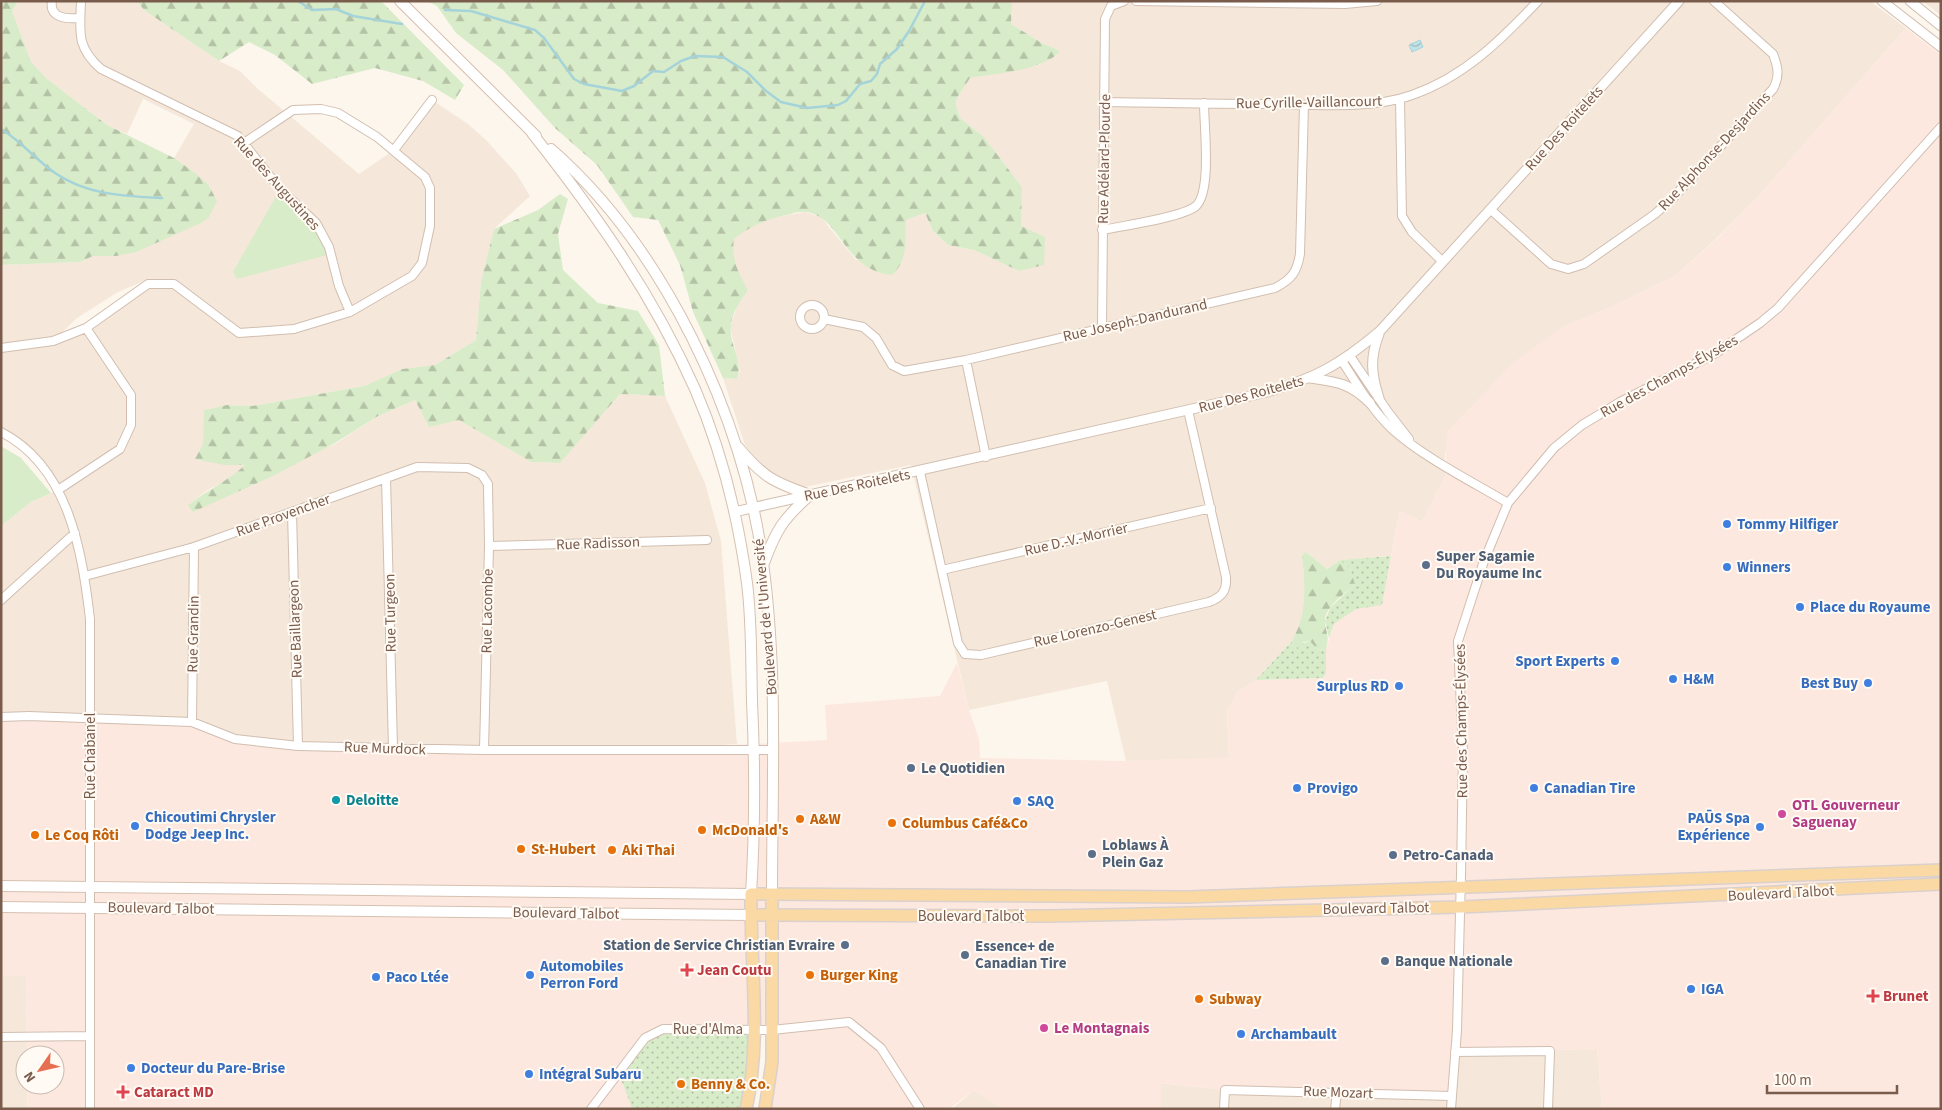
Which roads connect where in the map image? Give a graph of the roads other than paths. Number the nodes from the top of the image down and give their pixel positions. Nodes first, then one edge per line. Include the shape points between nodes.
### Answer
1 (52, 1) edge
2 (81, 1) edge
3 (400, 1) edge
4 (1124, 1) edge
5 (1136, 1) edge
6 (1377, 1) edge
7 (1538, 1) edge
8 (1679, 1) edge
9 (1714, 1) edge
10 (1882, 1) edge
11 (1910, 1) edge
12 (78, 18) junction
13 (1941, 26) edge
14 (1941, 47) edge
15 (1400, 99) junction
16 (432, 100) dead end
17 (1106, 102) junction
18 (1204, 103) junction
19 (1304, 105) junction
20 (1941, 126) edge
21 (532, 134) junction
22 (244, 143) junction
23 (394, 150) junction
24 (1490, 210) junction
25 (1102, 230) junction
26 (1442, 261) junction
27 (350, 312) junction
28 (824, 319) dead end
29 (1102, 327) junction
30 (86, 328) junction
31 (1380, 331) junction
32 (1, 348) edge
33 (1346, 359) junction
34 (966, 360) junction
35 (1310, 378) junction
36 (1379, 398) junction
37 (1370, 403) junction
38 (1188, 410) junction
39 (1, 432) edge
40 (736, 444) junction
41 (1420, 449) junction
42 (986, 457) junction
43 (920, 472) junction
44 (482, 475) joint
45 (386, 478) junction
46 (58, 490) junction
47 (810, 495) junction
48 (1508, 503) junction
49 (753, 507) junction
50 (1211, 508) junction
51 (292, 512) junction
52 (734, 512) junction
53 (75, 533) junction
54 (708, 540) dead end
55 (489, 546) junction
56 (194, 547) junction
57 (763, 564) junction
58 (942, 570) junction
59 (85, 576) junction
60 (1, 600) edge
61 (1, 717) edge
62 (90, 718) junction
63 (192, 722) junction
64 (298, 746) junction
65 (393, 748) junction
66 (754, 749) junction
67 (484, 750) junction
68 (773, 750) junction
69 (1941, 870) edge
70 (1941, 884) edge
71 (1, 886) edge
72 (90, 887) junction
73 (1461, 887) junction
74 (751, 894) junction
75 (772, 895) junction
76 (1, 907) edge
77 (1461, 907) junction
78 (90, 908) junction
79 (751, 915) junction
80 (772, 915) junction
81 (754, 1029) junction
82 (772, 1030) junction
83 (90, 1036) junction
84 (1, 1037) edge
85 (1455, 1052) junction
86 (1337, 1092) junction
87 (1452, 1096) junction
88 (90, 1109) edge
89 (591, 1109) edge
90 (746, 1109) edge
91 (764, 1109) edge
92 (920, 1109) edge
93 (1224, 1109) edge
94 (1335, 1109) edge
95 (1451, 1109) edge
96 (1548, 1109) edge

1 - 12 street via 56,15 65,19
2 - 12 street, Rue des Augustines
3 - 21 main road, Boulevard de l'Université
4 - 17 street, Rue Adélard-Plourde via 1111,6 1105,19
5 - 6 street via 1345,4
7 - 15 street, Rue Cyrille-Vaillancourt via 1468,67 1426,90
8 - 24 street, Rue Des Roitelets
9 - 24 street, Rue Alphonse-Desjardins via 1773,54 1778,80 1672,199 1584,264 1568,269 1551,264
10 - 14 street
11 - 13 street
12 - 22 street, Rue des Augustines via 85,53 101,69 238,136
15 - 19 street, Rue Cyrille-Vaillancourt
15 - 26 street via 1402,216 1412,232
16 - 23 street
17 - 18 street, Rue Cyrille-Vaillancourt
17 - 25 street, Rue Adélard-Plourde
18 - 19 street, Rue Cyrille-Vaillancourt
18 - 25 street via 1204,190 1196,205 1182,213
19 - 29 street, Rue Joseph-Dandurand via 1300,254 1294,277 1275,288
20 - 48 street, Rue des Champs-Élysées via 1778,308 1716,353 1582,425 1554,448
21 - 40 main road, Boulevard de l'Université via 571,167 649,265 679,312 702,359
21 - 52 main road, Boulevard de l'Université via 596,216 637,276 668,333 707,422
22 - 23 street via 293,110 321,109 338,113
22 - 27 street, Rue des Augustines via 280,189 316,223 329,247
23 - 27 street via 425,177 430,188 430,226 422,263 412,276
24 - 26 street, Rue Des Roitelets
25 - 29 street, Rue Adélard-Plourde
26 - 31 street, Rue Des Roitelets
27 - 30 street via 294,329 239,333 174,284 148,284
28 - 34 street, Rue Joseph-Dandurand via 863,327 876,338 897,370
29 - 34 street, Rue Joseph-Dandurand
30 - 32 street via 53,341
30 - 46 street via 131,395 131,425 120,450
31 - 33 street, Rue Des Roitelets
31 - 36 street via 1371,359
33 - 35 street, Rue Des Roitelets
33 - 36 street
33 - 37 street
34 - 42 street
35 - 37 street via 1343,383
35 - 38 street, Rue Des Roitelets via 1263,393
36 - 41 street
37 - 41 street via 1391,428
38 - 42 street, Rue Des Roitelets
38 - 50 street, Rue Lorenzo-Genest
39 - 46 street, Rue Chabanel via 11,437 49,472
40 - 47 main road via 753,465 775,483
40 - 49 main road, Boulevard de l'Université
41 - 48 street
42 - 43 street, Rue Des Roitelets
43 - 47 street, Rue Des Roitelets
43 - 58 street, Rue Lorenzo-Genest
44 - 45 street, Rue Provencher via 468,468 439,466 417,467
44 - 55 street, Rue Lacombe via 488,484
45 - 51 street, Rue Provencher
45 - 65 street, Rue Turgeon
46 - 53 street, Rue Chabanel
47 - 49 street, Rue Des Roitelets
47 - 57 main road via 789,513 775,533
48 - 73 street, Rue des Champs-Élysées via 1484,561 1458,641 1463,752
49 - 52 street, Rue Des Roitelets
49 - 57 main road, Boulevard de l'Université
50 - 58 street, Rue D.-V.-Morrier
50 - 58 street, Rue Lorenzo-Genest via 1227,586 1218,598 973,656 960,650
51 - 56 street, Rue Provencher
51 - 64 street, Rue Baillargeon
52 - 66 main road, Boulevard de l'Université via 747,584
53 - 59 street, Rue Chabanel
53 - 60 street
54 - 55 street, Rue Radisson
55 - 67 street, Rue Lacombe
56 - 59 street, Rue Provencher
56 - 63 street, Rue Grandin
57 - 68 main road, Boulevard de l'Université via 771,654
59 - 62 street, Rue Chabanel via 90,619
61 - 62 street, Rue Murdock
62 - 63 street, Rue Murdock
62 - 72 street, Rue Chabanel
63 - 64 street, Rue Murdock via 235,739
64 - 65 street, Rue Murdock
65 - 67 street, Rue Murdock
66 - 67 street, Rue Murdock
66 - 68 street, Rue Murdock
66 - 74 main road, Boulevard de l'Université
68 - 75 main road, Boulevard de l'Université
69 - 73 main road, Boulevard Talbot
70 - 77 main road, Boulevard Talbot
71 - 72 main road, Boulevard Talbot
72 - 74 main road, Boulevard Talbot
72 - 78 street, Rue Chabanel
73 - 75 main road, Boulevard Talbot via 1188,897
73 - 77 street, Rue des Champs-Élysées
74 - 75 main road, Boulevard Talbot
74 - 79 main road, Boulevard de l'Université
75 - 80 main road, Boulevard de l'Université
76 - 78 main road, Boulevard Talbot
77 - 80 main road, Boulevard Talbot via 1039,916
77 - 85 street, Rue des Champs-Élysées
78 - 79 main road, Boulevard Talbot
78 - 83 street, Rue Chabanel
79 - 80 main road, Boulevard Talbot
79 - 81 main road, Boulevard de l'Université
80 - 82 main road, Boulevard de l'Université
81 - 82 street, Rue d'Alma
81 - 89 street, Rue d'Alma via 663,1030 645,1038
81 - 90 main road, Boulevard de l'Université via 751,1085
82 - 91 main road, Boulevard de l'Université via 772,1062
82 - 92 street, Rue d'Alma via 850,1022 881,1048
83 - 84 street
83 - 88 street, Rue Chabanel
85 - 87 street, Rue des Champs-Élysées
85 - 96 street via 1550,1050
86 - 87 street, Rue Mozart
86 - 93 street, Rue Mozart via 1225,1090
86 - 94 street
87 - 95 street, Rue des Champs-Élysées

